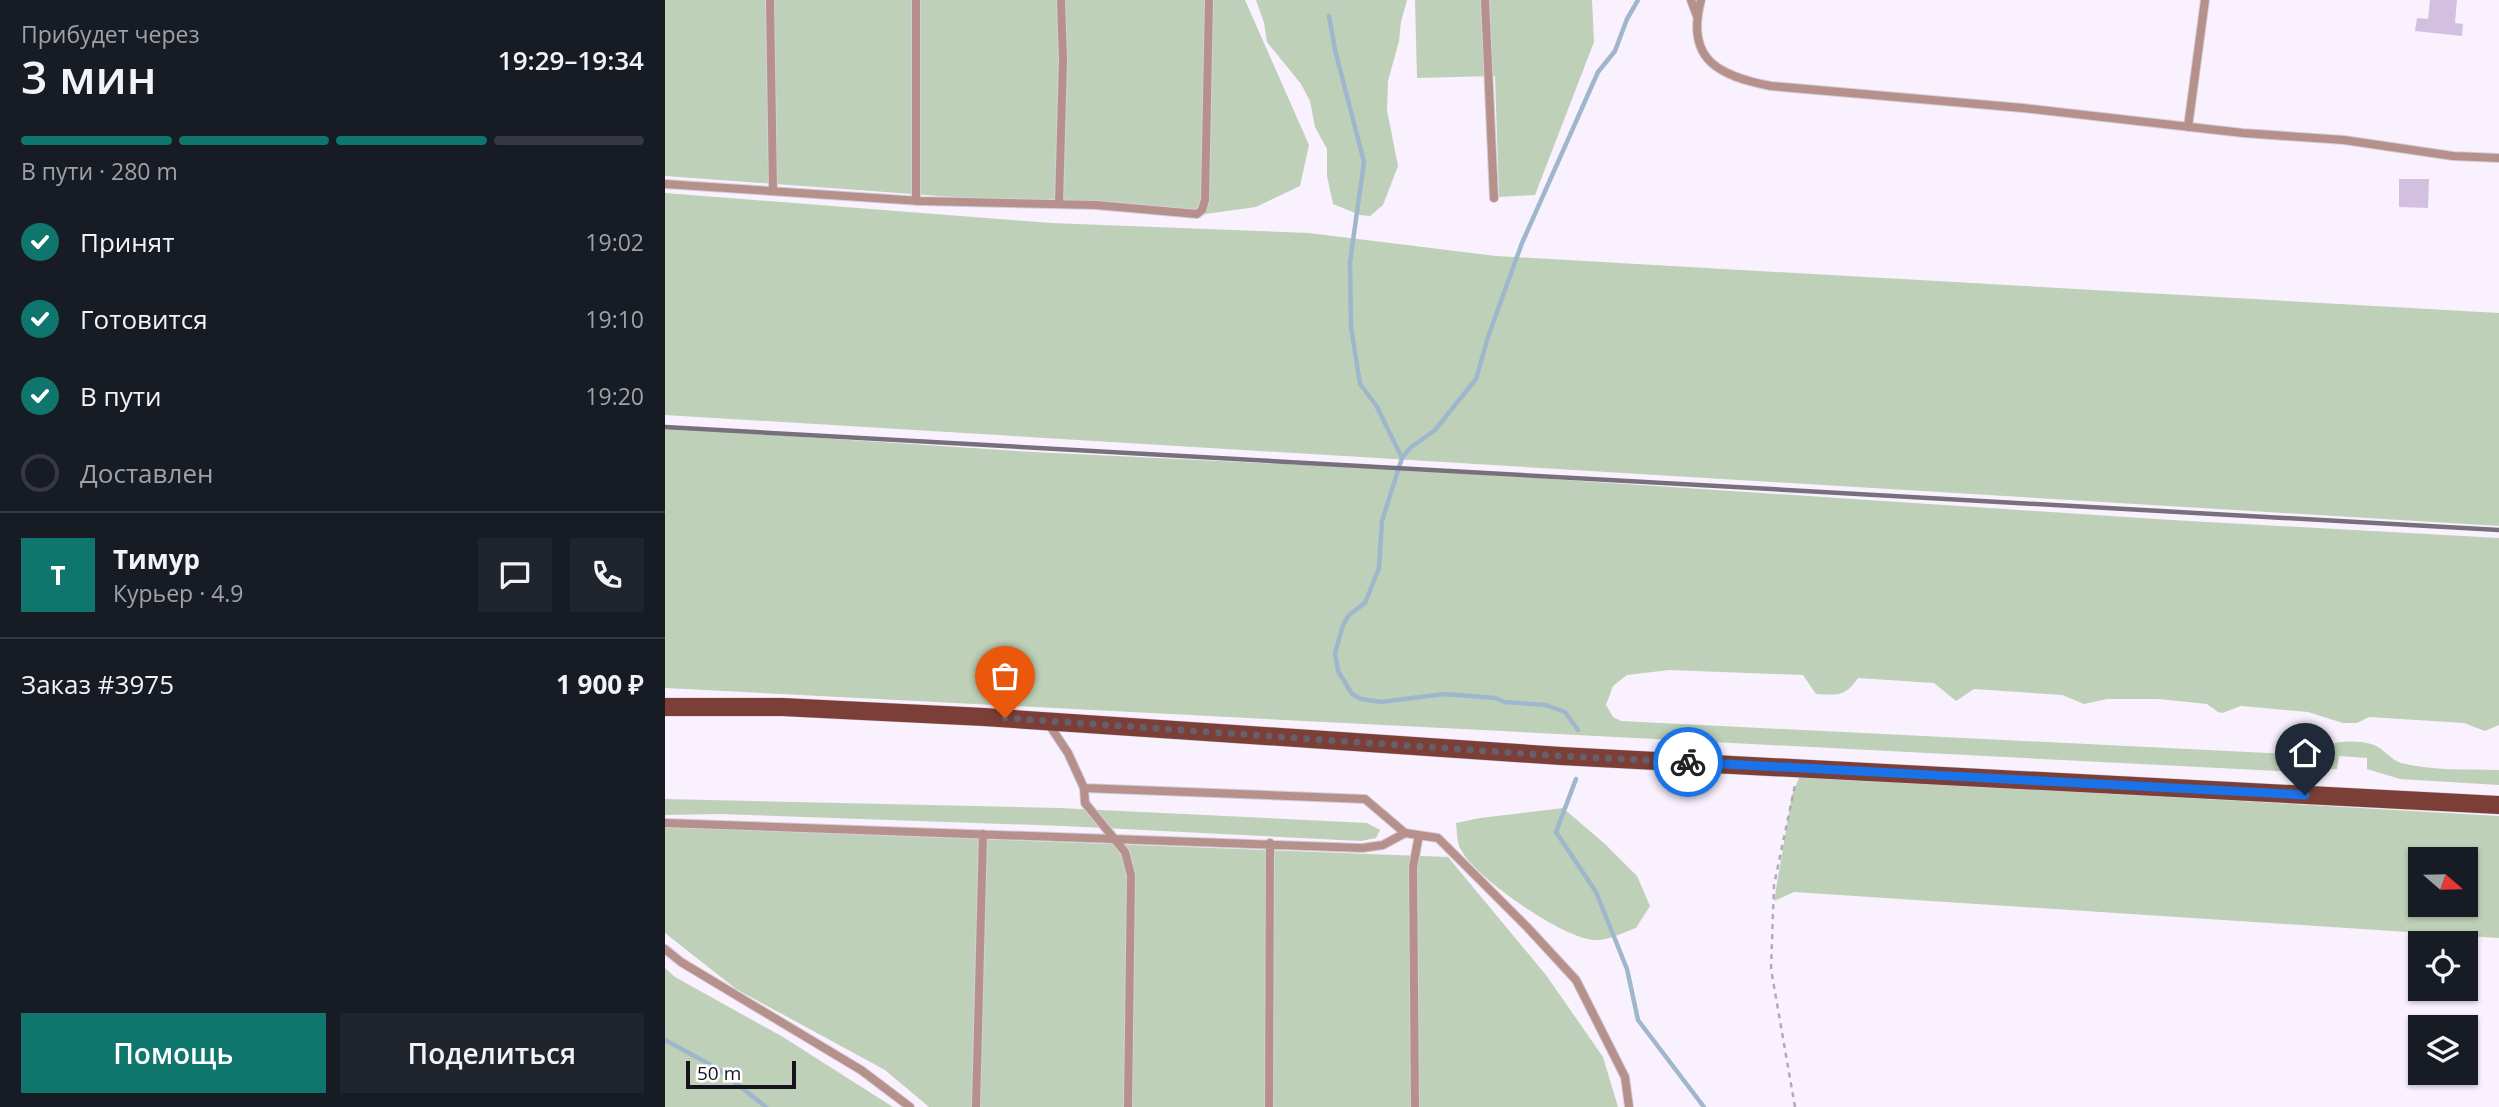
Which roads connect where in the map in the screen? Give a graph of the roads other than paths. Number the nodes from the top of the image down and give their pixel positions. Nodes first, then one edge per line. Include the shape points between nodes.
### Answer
1 (770, 0) edge
2 (916, 0) edge
3 (1061, 0) edge
4 (1209, 0) edge
5 (1485, 0) edge
6 (1691, 0) edge
7 (1701, 0) edge
8 (2205, 0) edge
9 (1697, 16) junction
10 (2188, 127) junction
11 (2499, 158) edge
12 (665, 184) edge
13 (773, 191) junction
14 (1494, 198) dead end
15 (916, 201) junction
16 (1059, 204) junction
17 (665, 707) edge
18 (1046, 721) junction
19 (1084, 788) junction
20 (2499, 805) edge
21 (665, 823) edge
22 (1405, 833) junction
23 (983, 834) junction
24 (1419, 835) junction
25 (1114, 838) junction
26 (1269, 843) junction
27 (665, 949) edge
28 (910, 1107) edge
29 (976, 1107) edge
30 (1128, 1107) edge
31 (1269, 1107) edge
32 (1415, 1107) edge
33 (1629, 1107) edge

1 - 13 lane
2 - 15 lane
3 - 16 lane
4 - 16 lane via 1202,210 1196,214
5 - 14 lane
6 - 9 lane
7 - 9 lane
8 - 10 lane
9 - 10 lane via 1698,41 1710,64 1739,80
10 - 11 lane
12 - 13 lane
13 - 15 lane
15 - 16 lane
17 - 18 main road via 782,707
18 - 19 lane
18 - 20 main road via 1560,756
19 - 22 lane via 1365,800
19 - 25 lane via 1086,803
21 - 23 lane
22 - 24 lane
22 - 26 lane via 1383,845 1362,848
23 - 25 lane
23 - 29 lane
24 - 32 lane via 1413,867
24 - 33 lane via 1438,838 1576,980 1625,1077
25 - 26 lane
25 - 30 lane via 1125,852 1131,875
26 - 31 lane
27 - 28 lane via 861,1070

